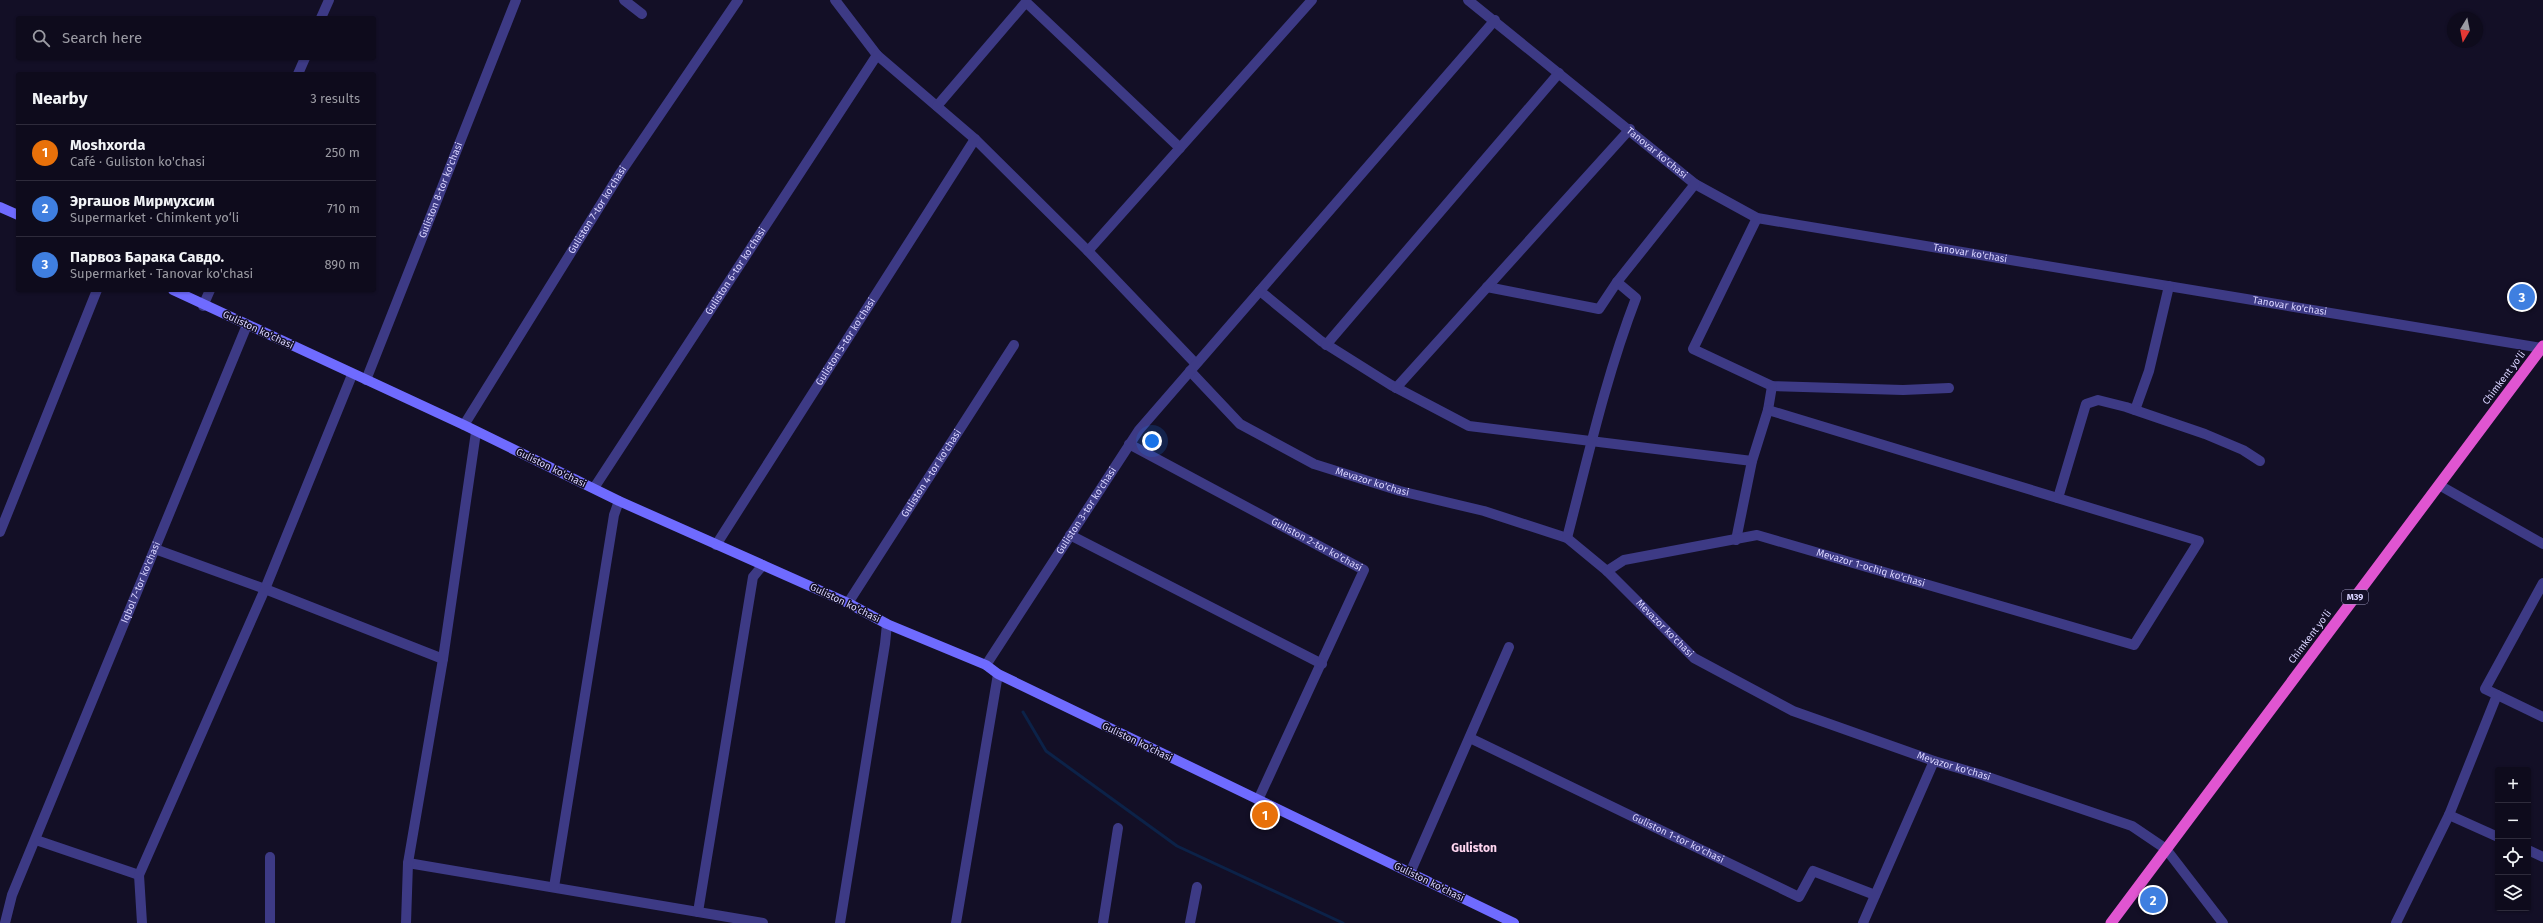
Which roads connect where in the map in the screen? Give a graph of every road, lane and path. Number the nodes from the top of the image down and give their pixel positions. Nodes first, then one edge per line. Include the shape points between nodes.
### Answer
1 (329, 0) edge
2 (516, 0) edge
3 (624, 0) edge
4 (738, 0) edge
5 (834, 0) edge
6 (1312, 0) edge
7 (1468, 0) edge
8 (642, 14) dead end
9 (322, 16) edge
10 (1494, 20) junction
11 (877, 55) junction
12 (304, 60) edge
13 (299, 72) edge
14 (1560, 74) junction
15 (937, 106) junction
16 (1630, 129) junction
17 (975, 139) junction
18 (1180, 148) junction
19 (1695, 184) junction
20 (0, 207) edge
21 (16, 214) edge
22 (1757, 218) junction
23 (1088, 250) junction
24 (1617, 282) junction
25 (2169, 286) junction
26 (1487, 287) junction
27 (1260, 291) junction
28 (96, 292) edge
29 (177, 292) edge
30 (209, 292) edge
31 (203, 306) junction
32 (247, 325) junction
33 (1014, 345) dead end
34 (1326, 345) junction
35 (2542, 347) edge
36 (1193, 367) junction
37 (352, 375) junction
38 (366, 380) junction
39 (1772, 386) junction
40 (1396, 388) junction
41 (1949, 388) dead end
42 (1768, 410) junction
43 (2135, 410) junction
44 (464, 425) junction
45 (476, 432) junction
46 (1591, 443) junction
47 (1129, 444) junction
48 (1752, 461) junction
49 (2260, 461) dead end
50 (2439, 485) junction
51 (594, 488) junction
52 (2058, 498) junction
53 (619, 501) junction
54 (0, 532) edge
55 (1070, 535) junction
56 (1567, 538) junction
57 (1736, 540) junction
58 (2543, 544) edge
59 (716, 545) junction
60 (155, 549) junction
61 (763, 565) junction
62 (1607, 571) junction
63 (2543, 583) edge
64 (265, 589) junction
65 (848, 603) junction
66 (886, 624) junction
67 (1509, 646) dead end
68 (443, 659) junction
69 (1322, 664) junction
70 (986, 665) junction
71 (998, 674) junction
72 (2497, 695) junction
73 (2543, 717) edge
74 (1470, 738) junction
75 (1934, 762) junction
76 (1258, 800) junction
77 (2449, 815) junction
78 (1118, 828) dead end
79 (2495, 836) edge
80 (36, 840) junction
81 (2166, 849) junction
82 (2531, 851) edge
83 (270, 857) dead end
84 (2543, 857) edge
85 (408, 863) junction
86 (1410, 873) junction
87 (139, 875) junction
88 (554, 887) junction
89 (1197, 887) dead end
90 (1875, 895) junction
91 (698, 912) junction
92 (5, 923) edge
93 (142, 923) edge
94 (270, 923) edge
95 (406, 923) edge
96 (763, 923) edge
97 (840, 923) edge
98 (956, 923) edge
99 (1103, 923) edge
100 (1190, 923) edge
101 (1514, 923) edge
102 (1863, 923) edge
103 (2111, 923) edge
104 (2223, 923) edge
105 (2396, 923) edge

1 - 9 street
2 - 38 street, Guliston 8-tor ko'chasi
3 - 8 street
4 - 44 street, Guliston 7-tor ko'chasi via 621,172
5 - 11 street, Mevazor ko'chasi
6 - 18 street
7 - 10 street, Tanovar ko'chasi
10 - 14 street, Tanovar ko'chasi
10 - 27 street, Guliston 3-tor ko'chasi
11 - 15 street, Mevazor ko'chasi
11 - 51 street, Guliston 6-tor ko'chasi
12 - 13 street
14 - 16 street, Tanovar ko'chasi
14 - 34 street
15 - 17 street, Mevazor ko'chasi
15 - 18 street via 1026,2
16 - 19 street, Tanovar ko'chasi
16 - 26 street
17 - 23 street, Mevazor ko'chasi
17 - 59 street, Guliston 5-tor ko'chasi
18 - 23 street
19 - 22 street, Tanovar ko'chasi
19 - 24 street
20 - 21 main road
22 - 25 street, Tanovar ko'chasi
22 - 39 street via 1693,349
23 - 36 street, Mevazor ko'chasi
24 - 26 street via 1599,309
24 - 46 street via 1636,298 1618,346
25 - 35 street, Tanovar ko'chasi
25 - 43 street via 2149,371
26 - 40 street
27 - 34 street
27 - 36 street, Guliston 3-tor ko'chasi
28 - 54 street
29 - 31 main road, Guliston ko'chasi
30 - 31 street
31 - 32 main road, Guliston ko'chasi
32 - 37 main road, Guliston ko'chasi
32 - 60 street, Iqbol 7-tor ko'chasi
33 - 65 street, Guliston 4-tor ko'chasi
34 - 40 street
35 - 50 highway, Chimkent yo‘li / M39
36 - 47 street, Guliston 3-tor ko'chasi
36 - 56 street, Mevazor ko'chasi via 1240,424 1314,464 1400,491 1484,511
37 - 38 main road, Guliston ko'chasi
37 - 64 street
38 - 44 main road, Guliston ko'chasi
39 - 41 street via 1903,390
39 - 42 street
40 - 46 street via 1469,426
42 - 48 street
42 - 52 street
43 - 49 street via 2211,436 2243,450
43 - 52 street via 2098,400 2086,404
44 - 45 main road, Guliston ko'chasi
45 - 51 main road, Guliston ko'chasi
45 - 68 street
46 - 48 street
46 - 56 street
47 - 55 street, Guliston 3-tor ko'chasi
47 - 69 street, Guliston 2-tor ko'chasi via 1364,570
48 - 57 street
50 - 58 street
50 - 81 highway, Chimkent yo‘li / M39
51 - 53 main road, Guliston ko'chasi
52 - 57 street, Mevazor 1-ochiq ko'chasi via 2199,540 2134,645 1758,535
53 - 59 main road, Guliston ko'chasi
53 - 88 street via 614,515
55 - 69 street
55 - 70 street, Guliston 3-tor ko'chasi
56 - 62 street, Mevazor ko'chasi
57 - 62 street, Mevazor 1-ochiq ko'chasi via 1624,560
59 - 61 main road, Guliston ko'chasi
60 - 64 street
60 - 80 street, Iqbol 7-tor ko'chasi
61 - 65 main road, Guliston ko'chasi
61 - 91 street via 753,577
62 - 75 street, Mevazor ko'chasi via 1694,658 1793,711
63 - 72 street via 2485,689
64 - 68 street
64 - 87 street
65 - 66 main road, Guliston ko'chasi
66 - 70 main road, Guliston ko'chasi
66 - 97 street via 885,644
67 - 74 street
68 - 85 street
69 - 76 street, Guliston 2-tor ko'chasi
70 - 71 main road, Guliston ko'chasi
71 - 76 main road, Guliston ko'chasi
71 - 98 street
72 - 73 street
72 - 77 street
74 - 86 street
74 - 90 street, Guliston 1-tor ko'chasi via 1799,897 1813,871
75 - 81 street, Mevazor ko'chasi via 1982,775 2132,826
75 - 90 street
76 - 86 main road, Guliston ko'chasi
77 - 79 street
77 - 105 street
78 - 99 street
80 - 87 street
80 - 92 street, Iqbol 7-tor ko'chasi via 12,896
81 - 103 highway, Chimkent yo‘li / M39
81 - 104 street, Mevazor ko'chasi
82 - 84 street
83 - 94 street
85 - 88 street
85 - 95 street
86 - 101 main road, Guliston ko'chasi
87 - 93 street
88 - 91 street
89 - 100 street
90 - 102 street
91 - 96 street

